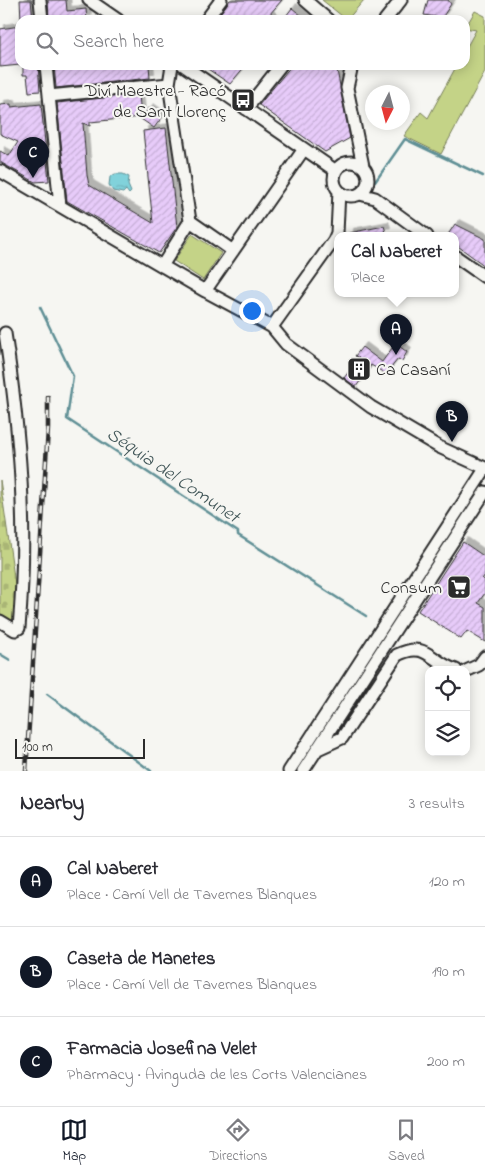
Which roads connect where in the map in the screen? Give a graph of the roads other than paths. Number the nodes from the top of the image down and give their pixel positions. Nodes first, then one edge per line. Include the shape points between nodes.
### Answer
1 (40, 0) edge
2 (89, 0) edge
3 (221, 0) edge
4 (306, 0) edge
5 (401, 0) edge
6 (42, 15) edge
7 (111, 15) edge
8 (210, 15) edge
9 (319, 15) edge
10 (389, 15) edge
11 (46, 70) edge
12 (171, 70) edge
13 (190, 70) edge
14 (277, 70) edge
15 (351, 70) edge
16 (170, 84) junction
17 (49, 96) junction
18 (246, 109) junction
19 (304, 149) junction
20 (359, 149) junction
21 (351, 162) junction
22 (363, 166) junction
23 (0, 171) edge
24 (336, 171) junction
25 (368, 184) junction
26 (339, 191) junction
27 (360, 194) junction
28 (375, 198) junction
29 (60, 206) junction
30 (190, 221) junction
31 (337, 232) edge
32 (422, 232) edge
33 (334, 240) edge
34 (233, 251) junction
35 (459, 259) edge
36 (162, 266) junction
37 (485, 277) edge
38 (205, 291) junction
39 (272, 328) junction
40 (4, 333) dead end
41 (485, 469) edge
42 (485, 492) edge
43 (0, 621) edge
44 (485, 657) edge
45 (446, 666) edge
46 (470, 669) edge
47 (318, 749) junction
48 (289, 771) edge
49 (303, 771) edge

1 - 6 street
2 - 7 street
3 - 8 street
4 - 9 street
5 - 10 street
11 - 17 street
12 - 16 street
13 - 18 street
14 - 18 street
15 - 20 street via 347,88
16 - 17 street
16 - 30 street
17 - 29 street
18 - 19 street
19 - 24 street
19 - 34 street
20 - 21 street
20 - 22 street
21 - 22 street
21 - 24 street via 341,165
22 - 25 street via 368,174
23 - 29 street
24 - 26 street via 334,180
25 - 27 street
25 - 28 street
26 - 27 street via 349,196
26 - 31 street
27 - 28 street
28 - 32 street
29 - 36 street
30 - 34 street
30 - 36 street
33 - 39 street
34 - 38 street
35 - 37 street
36 - 38 street
38 - 39 street
39 - 41 street via 286,344 371,407 439,447
40 - 43 street via 23,478 25,546 19,628 15,630
41 - 48 street
42 - 47 street
44 - 46 street
45 - 47 street via 422,649 409,649 397,655 342,738
47 - 49 street

